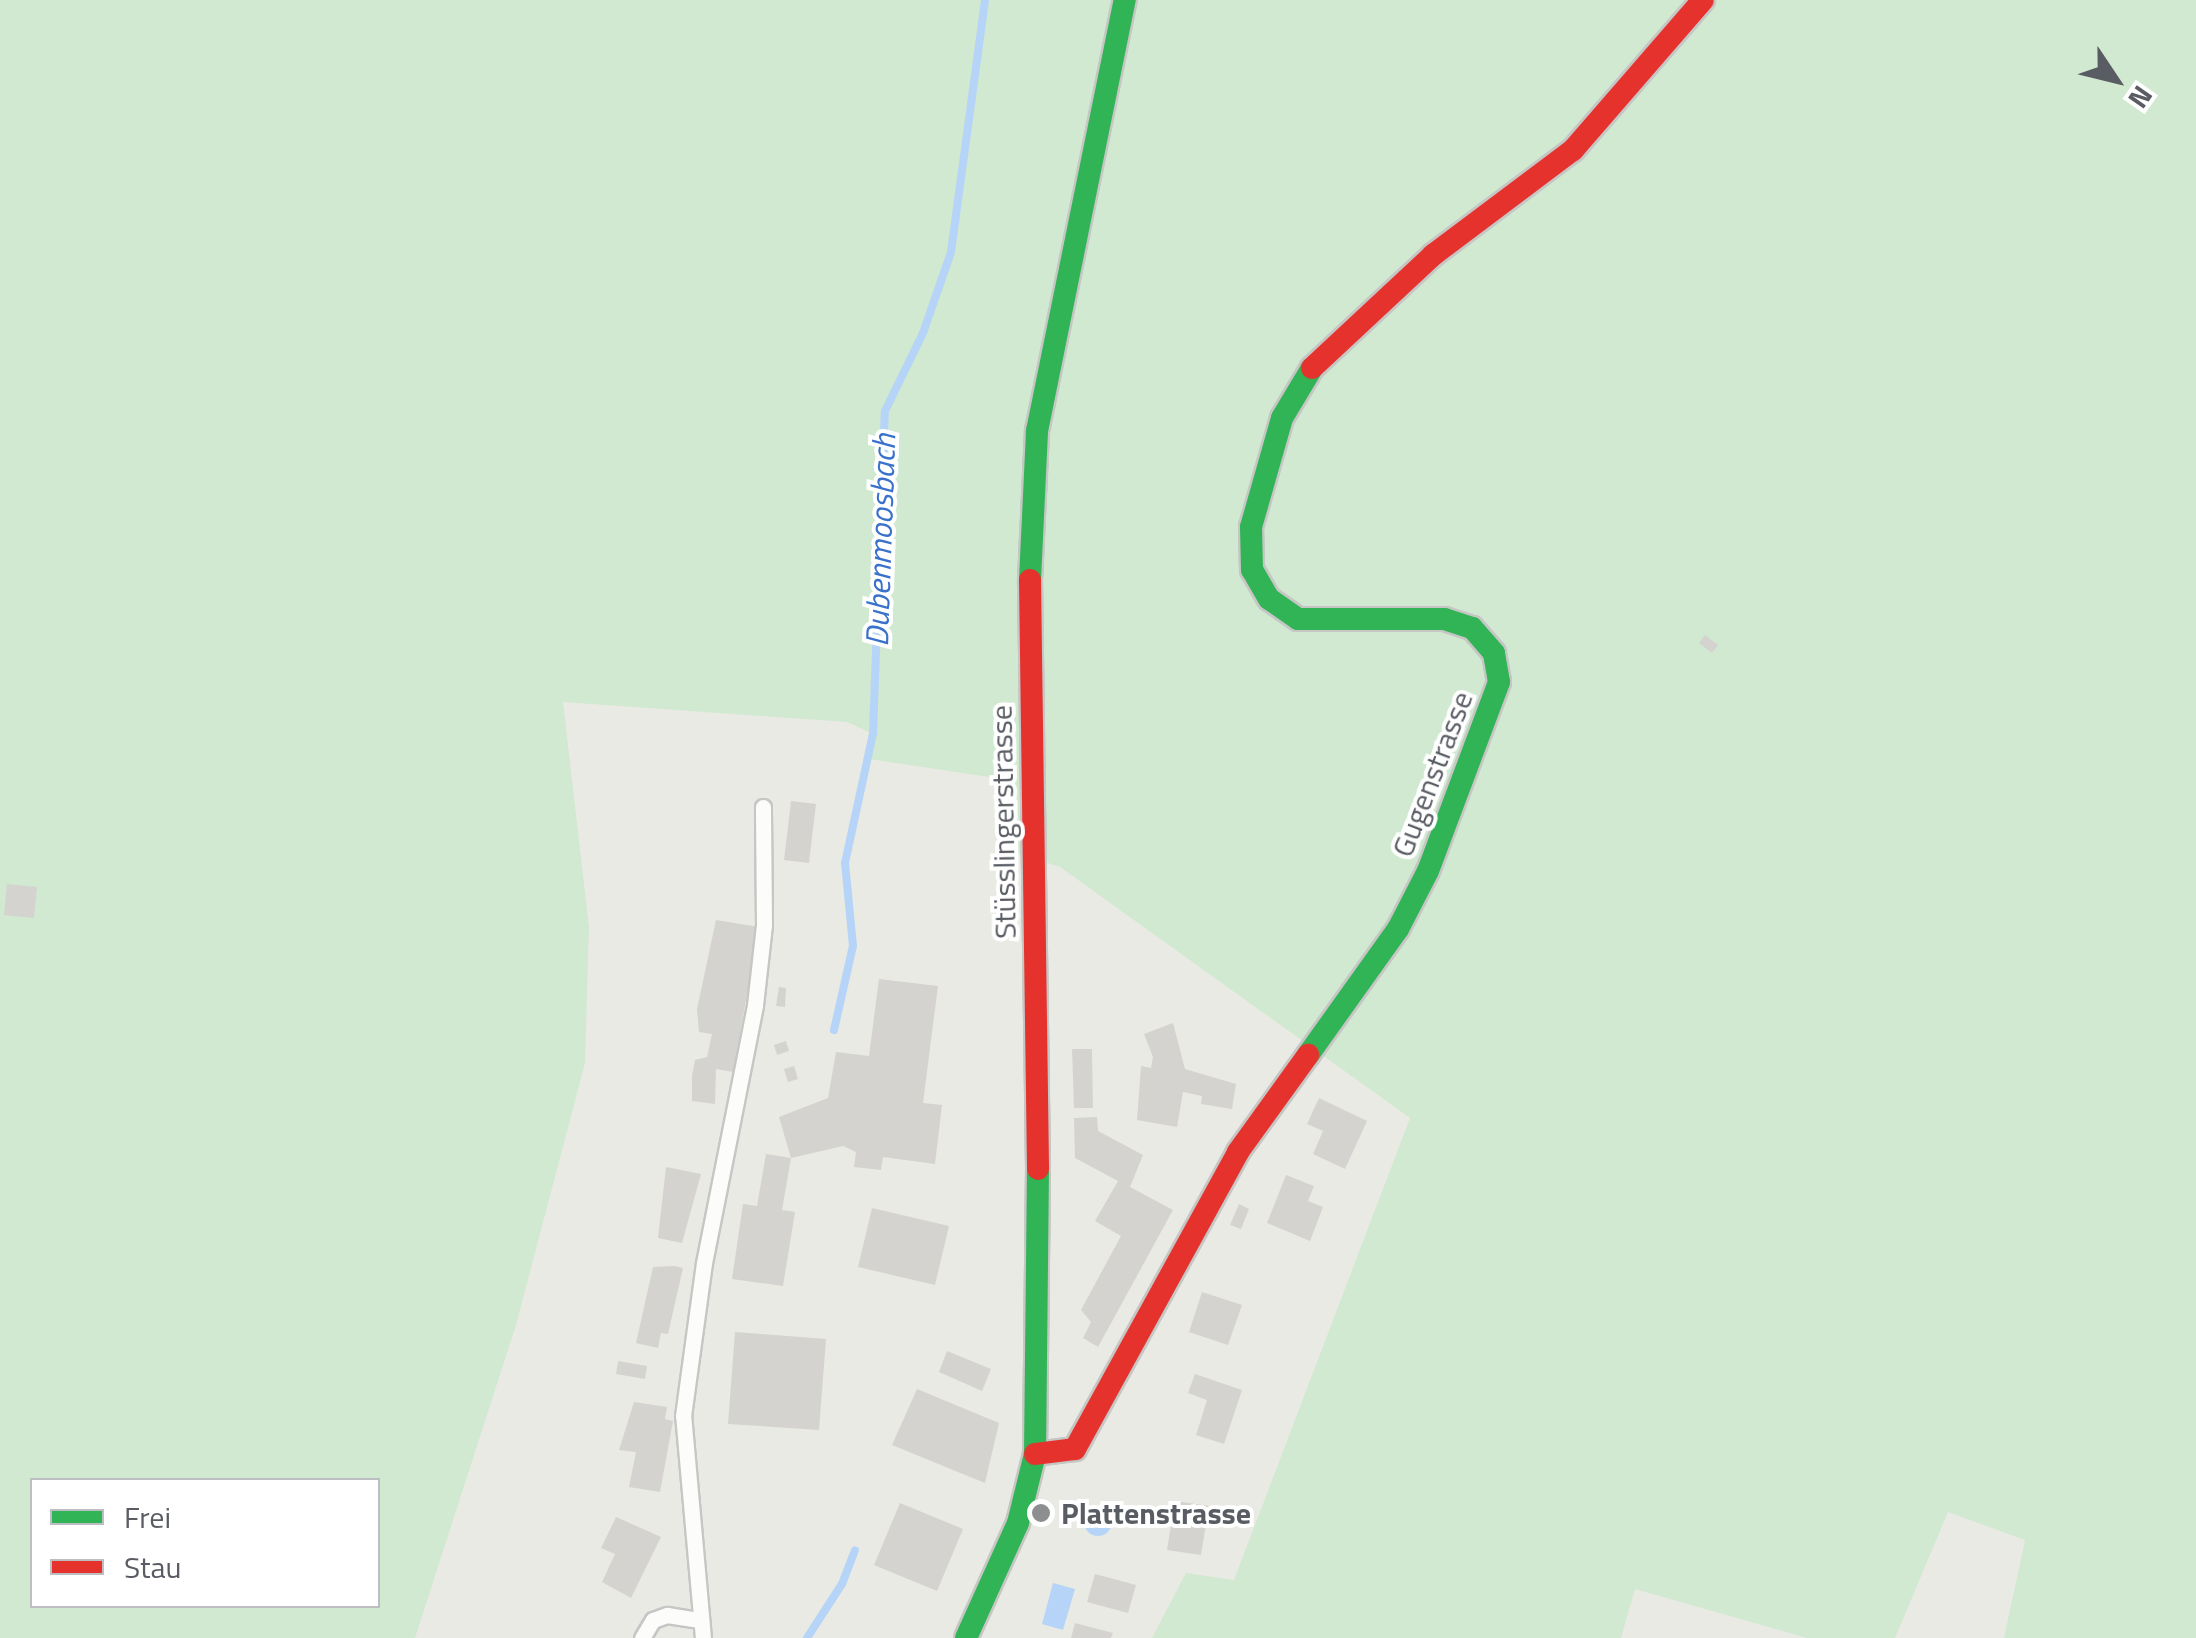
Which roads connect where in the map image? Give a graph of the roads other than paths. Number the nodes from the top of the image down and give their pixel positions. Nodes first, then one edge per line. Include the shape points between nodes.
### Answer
1 (1125, 0) edge
2 (1703, 0) edge
3 (763, 808) dead end
4 (1035, 1454) junction
5 (700, 1620) junction
6 (642, 1638) edge
7 (704, 1638) edge
8 (966, 1638) edge

1 - 4 street, Stüsslingerstrasse via 1037,432 1030,676 1041,1367
2 - 4 street, Gugenstrasse via 1573,150 1433,254 1338,338 1304,377 1282,418 1251,527 1252,570 1268,599 1298,619 1444,619 1472,628 1494,653 1498,682 1428,871 1398,929 1238,1152 1075,1449
3 - 5 lane via 764,925 756,1006 686,1387 686,1495
4 - 8 street, Stüsslingerstrasse via 1018,1523
5 - 6 lane via 667,1615 653,1620
5 - 7 lane

